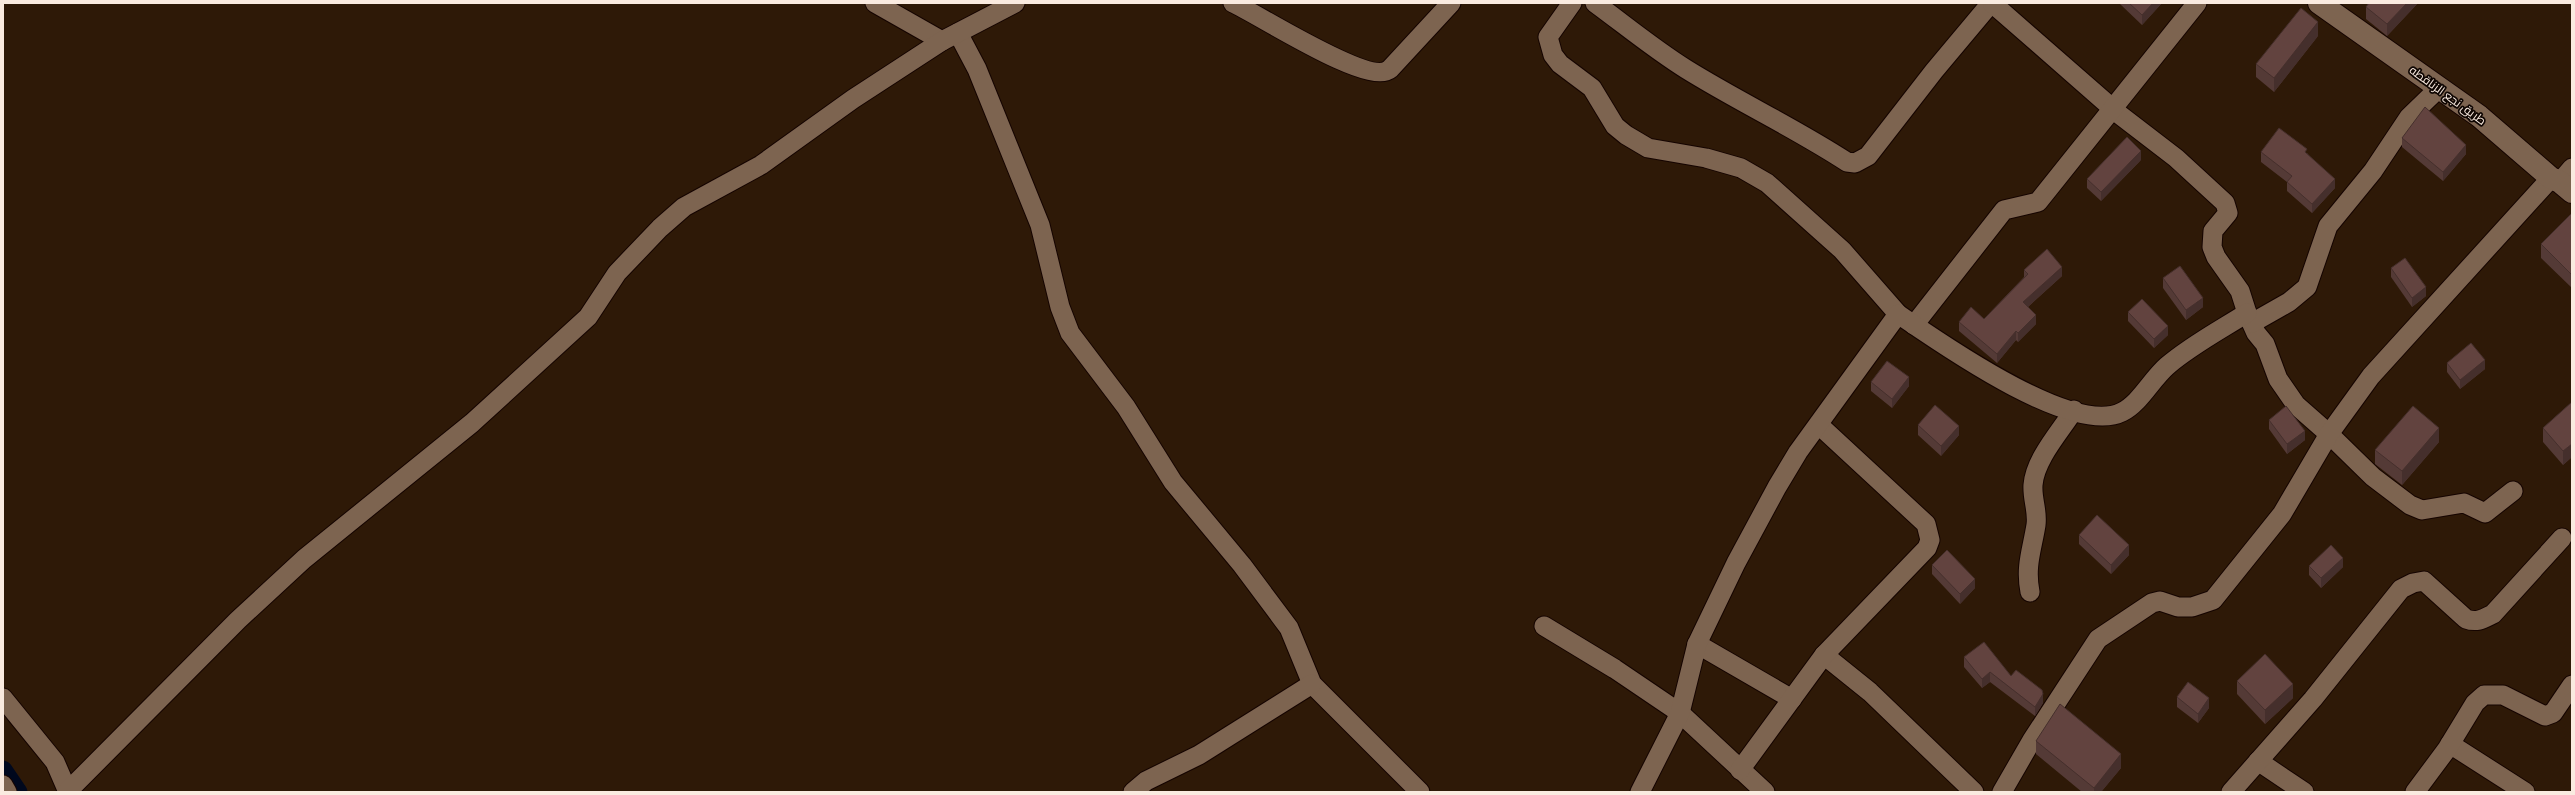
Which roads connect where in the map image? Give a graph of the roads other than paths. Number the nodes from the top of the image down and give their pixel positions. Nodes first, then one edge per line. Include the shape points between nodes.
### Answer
1 (875, 3) edge
2 (1015, 3) edge
3 (1233, 3) edge
4 (1451, 3) edge
5 (1572, 3) edge
6 (1595, 3) edge
7 (1992, 3) edge
8 (2197, 3) edge
9 (2319, 3) edge
10 (950, 37) junction
11 (2439, 88) junction
12 (2114, 108) junction
13 (2564, 180) edge
14 (1898, 314) junction
15 (2249, 318) junction
16 (1914, 325) junction
17 (2074, 410) junction
18 (1819, 425) junction
19 (2329, 434) junction
20 (2513, 491) dead end
21 (2562, 538) dead end
22 (2030, 592) dead end
23 (1544, 626) dead end
24 (1697, 644) junction
25 (1824, 655) junction
26 (1312, 684) junction
27 (2572, 685) edge
28 (3, 698) edge
29 (1792, 699) junction
30 (1680, 714) junction
31 (2450, 744) junction
32 (2258, 761) junction
33 (1740, 770) junction
34 (3, 786) edge
35 (7, 792) edge
36 (68, 792) edge
37 (1132, 792) edge
38 (1420, 792) edge
39 (1640, 792) edge
40 (1765, 792) edge
41 (1974, 792) edge
42 (2002, 792) edge
43 (2231, 792) edge
44 (2304, 792) edge
45 (2415, 792) edge
46 (2525, 792) edge

1 - 10 street
2 - 10 street
3 - 4 street via 1310,46 1343,61 1381,73 1390,69
5 - 14 street via 1548,37 1549,47 1560,64 1592,88 1615,126 1648,148 1727,164 1767,183 1842,250
6 - 7 street via 1643,40 1688,69 1791,126 1847,162 1855,163 1868,156 1934,71
7 - 12 street
8 - 12 street
9 - 11 street, طريق نجع الزناقطه
10 - 26 street via 977,69 1040,225 1060,307 1070,333 1121,401 1173,482 1289,628
10 - 36 street via 853,99 761,165 684,207 660,228 618,273 588,317 472,423 299,564 233,625
11 - 13 street, طريق نجع الزناقطه
11 - 15 street via 2409,117 2373,171 2328,226 2307,287 2289,302
12 - 15 street via 2176,158 2225,203 2228,213 2213,231 2212,247 2240,291
12 - 16 street via 2038,202 2004,210
13 - 19 street via 2371,376
14 - 16 street
14 - 18 street
15 - 17 street via 2176,359 2124,411 2105,416
15 - 19 street via 2265,344 2278,379 2296,405
16 - 17 street via 1964,360 2027,394
17 - 22 street via 2041,460 2034,476 2036,517 2027,568
18 - 24 street via 1798,452 1777,487 1736,563
18 - 25 street via 1926,524 1930,540 1927,548
19 - 20 street via 2373,477 2410,505 2422,510 2464,503 2485,513
19 - 42 street via 2282,514 2213,600 2192,607 2178,607 2160,601 2152,603 2098,639 2032,740
21 - 32 street via 2493,614 2482,620 2466,619 2424,581 2406,585 2313,699
23 - 30 street via 1615,669
24 - 29 street
24 - 30 street
25 - 29 street
25 - 41 street via 1870,692
26 - 37 street via 1199,755 1146,780
26 - 38 street
27 - 31 street via 2553,713 2545,716 2502,695 2484,695 2475,703
28 - 36 street via 55,762
29 - 33 street
30 - 33 street via 1701,730
30 - 39 street
31 - 45 street
31 - 46 street
32 - 43 street
32 - 44 street
33 - 40 street
34 - 35 street

